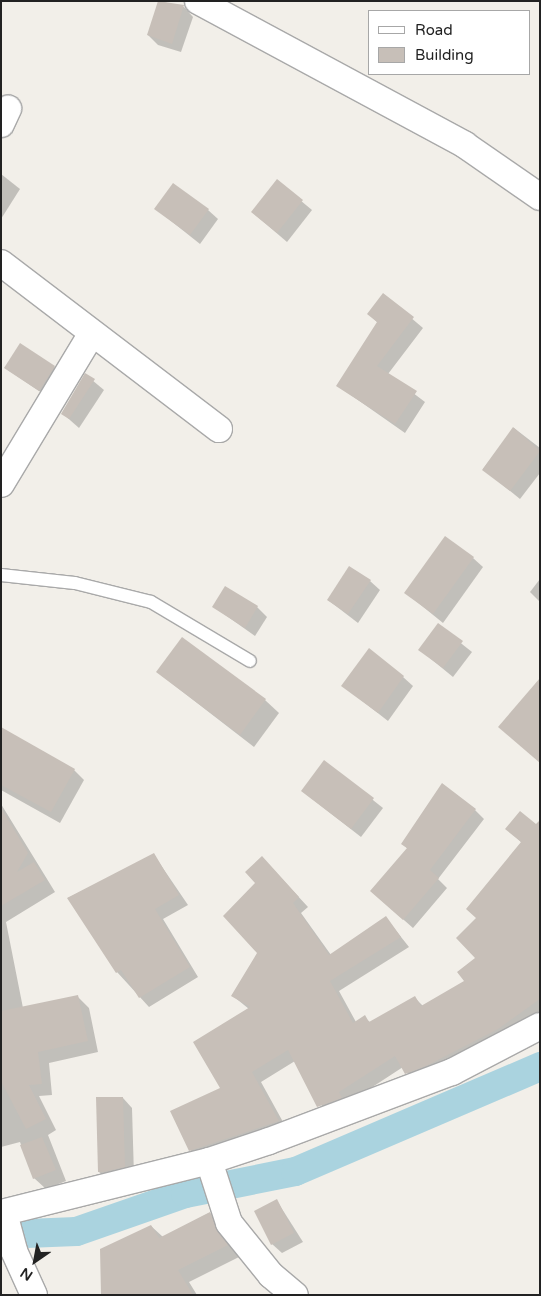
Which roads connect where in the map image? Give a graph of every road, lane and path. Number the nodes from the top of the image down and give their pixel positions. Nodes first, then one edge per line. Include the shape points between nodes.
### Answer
1 (198, 1) edge
2 (540, 197) edge
3 (1, 263) edge
4 (92, 333) junction
5 (219, 429) dead end
6 (1, 484) edge
7 (1, 575) edge
8 (250, 661) dead end
9 (540, 1026) edge
10 (210, 1166) junction
11 (4, 1217) edge
12 (34, 1295) edge
13 (295, 1295) edge

1 - 2 street via 465,145
3 - 4 street
4 - 5 street
4 - 6 street
7 - 8 lane via 75,583 151,602
9 - 10 street via 452,1072
10 - 11 street
10 - 13 street via 218,1199 229,1223 271,1276
11 - 12 street via 14,1251

